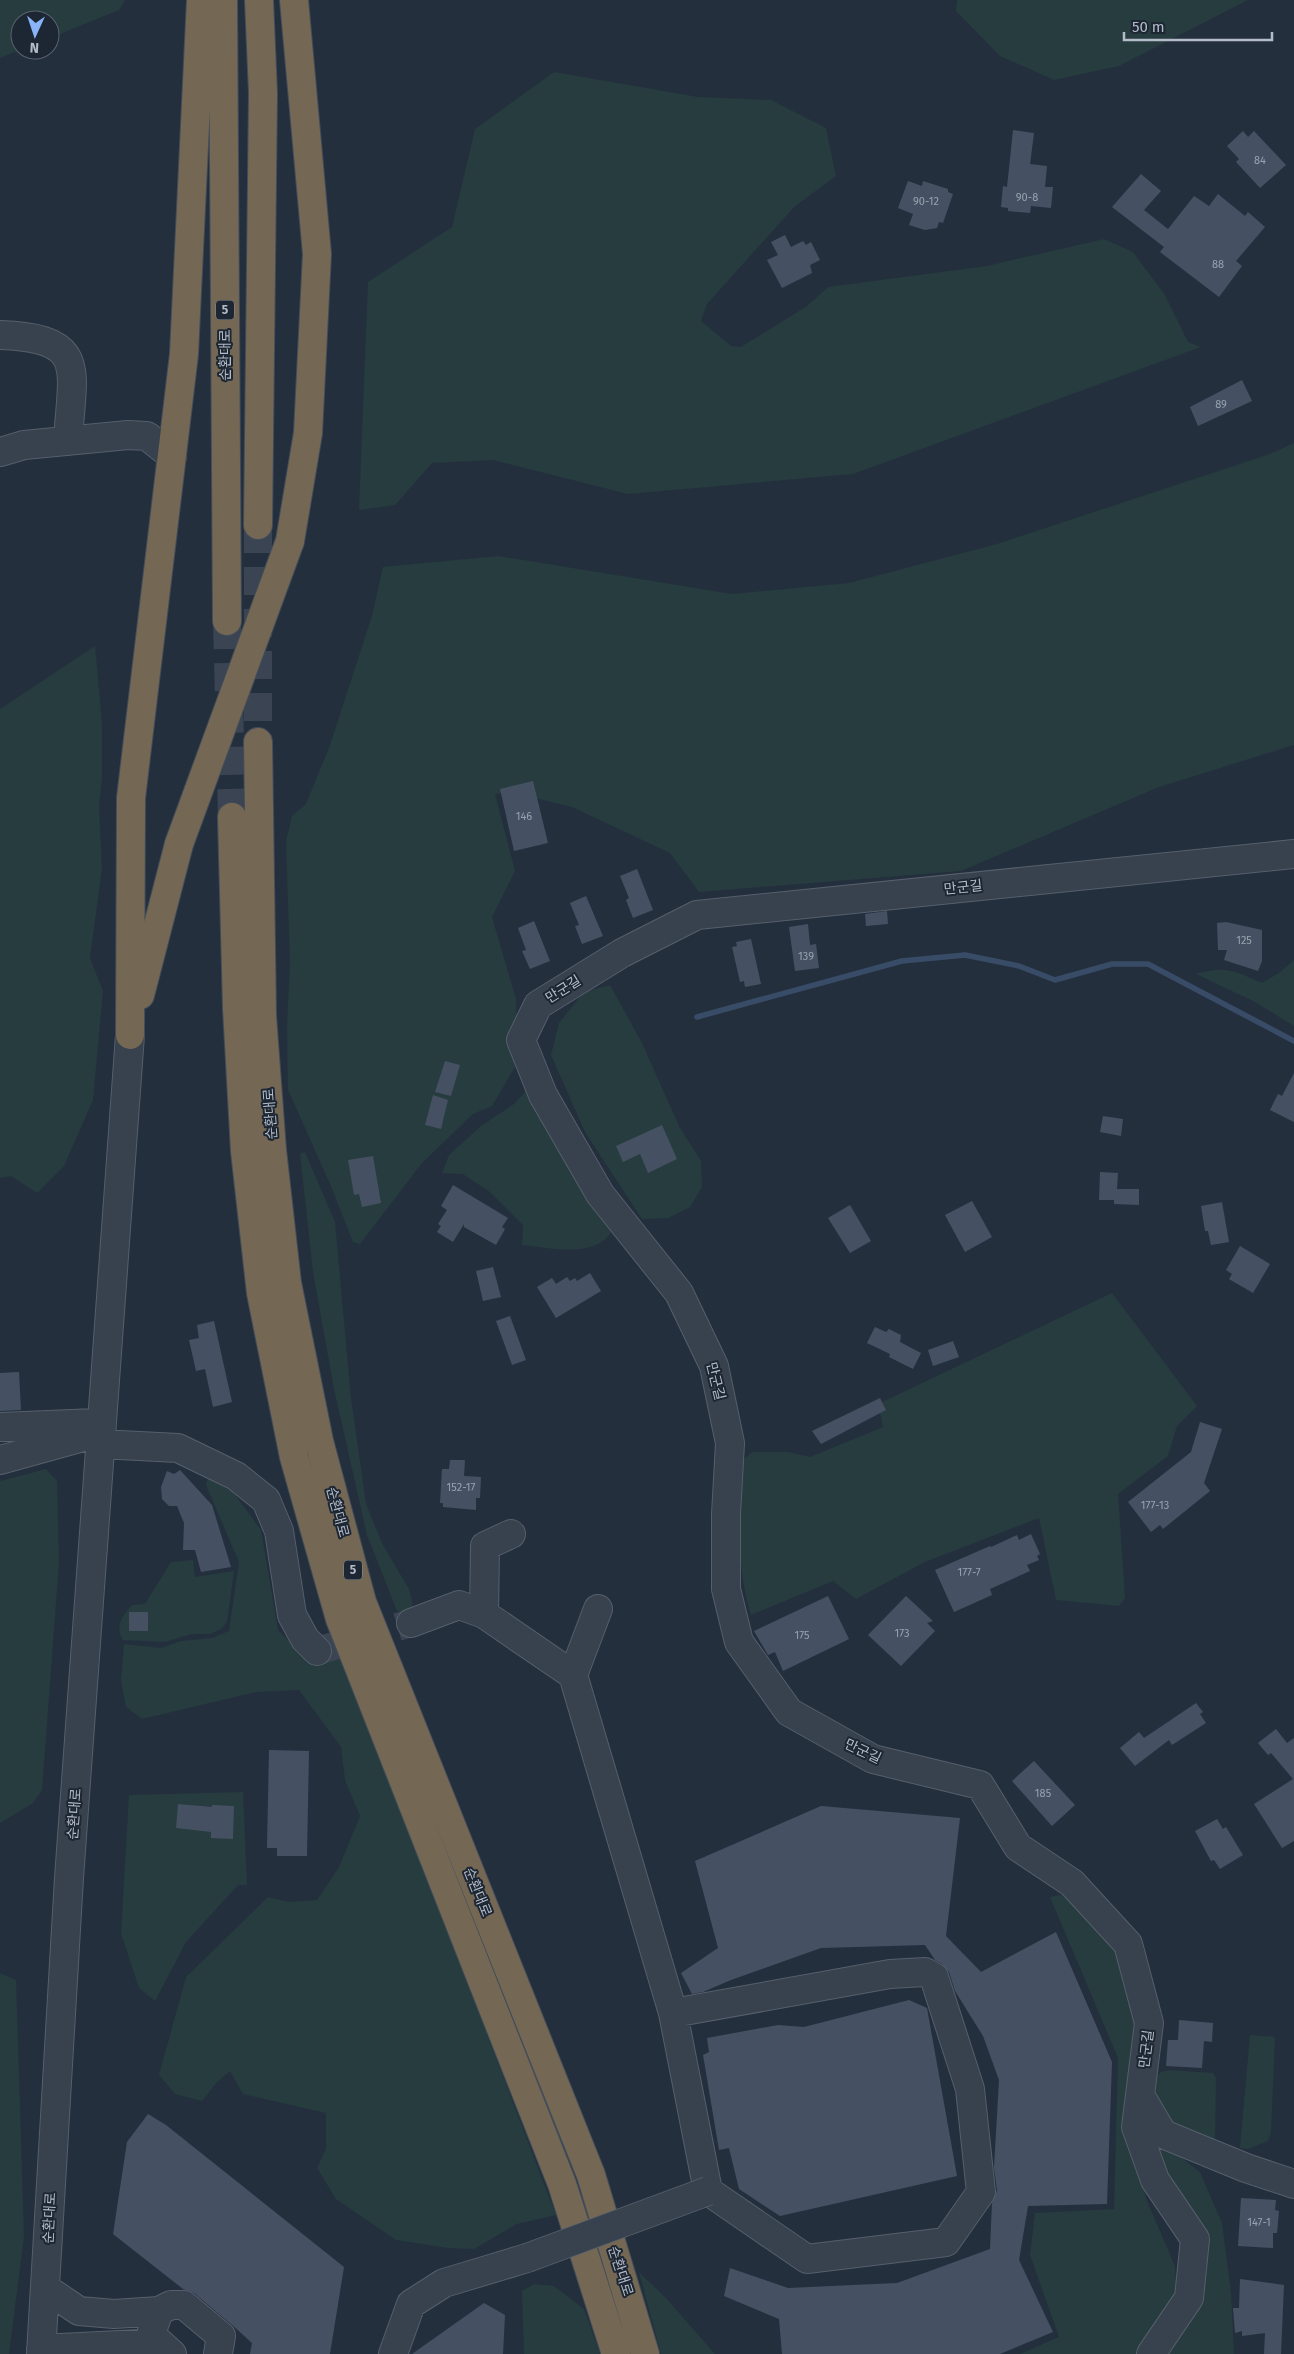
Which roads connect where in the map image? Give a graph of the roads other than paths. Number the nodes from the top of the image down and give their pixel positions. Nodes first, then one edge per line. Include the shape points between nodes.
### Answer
1 (201, 0) edge
2 (223, 0) edge
3 (259, 0) edge
4 (294, 0) edge
5 (0, 335) edge
6 (68, 441) junction
7 (0, 452) edge
8 (172, 456) junction
9 (258, 525) tunnel mouth
10 (227, 621) tunnel mouth
11 (258, 742) tunnel mouth
12 (232, 817) tunnel mouth
13 (1294, 854) edge
14 (130, 1035) junction
15 (0, 1426) edge
16 (101, 1433) junction
17 (0, 1460) edge
18 (511, 1534) dead end
19 (598, 1609) dead end
20 (484, 1614) junction
21 (411, 1623) tunnel mouth
22 (317, 1651) dead end
23 (573, 1675) junction
24 (673, 2013) junction
25 (1140, 2095) junction
26 (1294, 2184) edge
27 (708, 2191) junction
28 (45, 2288) junction
29 (160, 2311) junction
30 (163, 2349) edge
31 (41, 2352) edge
32 (218, 2354) edge
33 (393, 2354) edge
34 (616, 2354) edge
35 (646, 2354) edge
36 (1151, 2354) edge

1 - 8 highway via 184,354
2 - 10 highway, 순환대로 / 5
3 - 9 highway via 263,93
4 - 14 highway, bridge via 317,254 308,433 290,541 179,844
5 - 6 street via 47,340 63,350 71,364
6 - 7 street via 24,445
6 - 8 street via 147,436
8 - 14 highway via 131,798
11 - 35 highway, 순환대로 / 5 via 262,1016 272,1150 287,1283 319,1441 362,1602 590,2175
12 - 34 highway, 순환대로 / 5 via 245,1151 261,1294 294,1457 340,1619 562,2184
13 - 25 street, 만군길 via 697,915 622,953 538,1005 521,1040 543,1095 600,1194 679,1293 714,1366 730,1444 726,1589 739,1642 789,1712 873,1759 980,1785 1018,1847 1072,1883 1128,1944 1149,2023
14 - 16 street, 순환대로
15 - 16 street
16 - 17 street
16 - 22 street via 178,1448 236,1476 266,1500 279,1531 292,1615 305,1639
16 - 28 street, 순환대로 via 69,1878
18 - 20 street via 485,1546
19 - 23 street
20 - 21 street via 459,1606
20 - 23 street
23 - 24 street
24 - 27 street
24 - 27 street via 890,1974 925,1972 934,1977 970,2090 980,2192 946,2242 808,2259
25 - 26 street via 1163,2134
25 - 36 street, 만군길 via 1136,2127 1155,2180 1194,2240 1189,2298
27 - 33 street, bridge via 527,2258 444,2283 411,2304
28 - 29 street via 79,2311 114,2314
28 - 31 street, 순환대로
29 - 30 street via 151,2334
29 - 32 street via 171,2305 184,2305 222,2336
30 - 31 street

